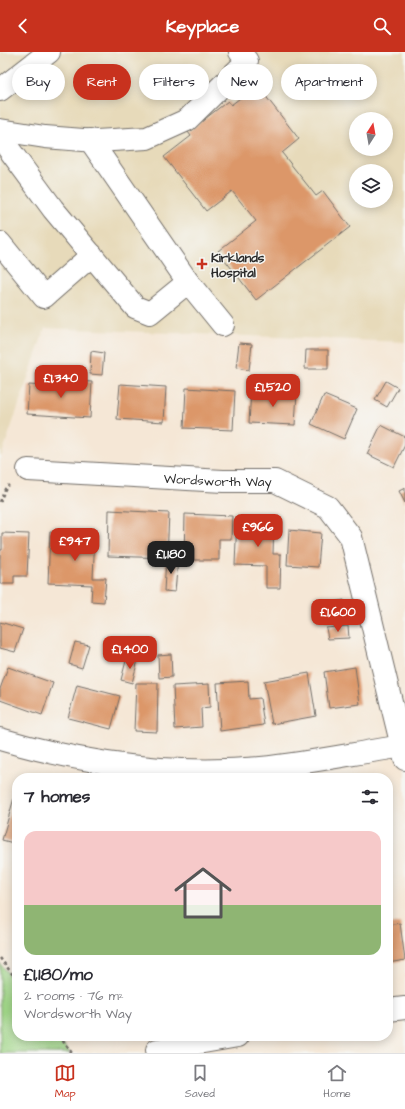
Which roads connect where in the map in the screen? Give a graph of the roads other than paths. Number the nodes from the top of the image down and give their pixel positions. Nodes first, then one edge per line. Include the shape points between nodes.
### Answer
1 (49, 52) edge
2 (240, 52) edge
3 (0, 90) edge
4 (0, 130) edge
5 (0, 136) edge
6 (90, 140) junction
7 (0, 243) edge
8 (92, 255) junction
9 (188, 282) junction
10 (223, 325) dead end
11 (28, 470) dead end
12 (0, 739) edge
13 (404, 753) edge
14 (405, 1008) edge
15 (393, 1009) edge
16 (209, 1041) edge
17 (157, 1050) dead end

1 - 3 street
2 - 6 street via 247,61 187,120 147,138
4 - 6 street
5 - 8 street via 53,209
6 - 9 street
7 - 8 street via 44,297
8 - 9 street via 135,307 150,313
9 - 10 street
11 - 13 street, Wordsworth Way via 223,481 275,481 328,507 351,536
12 - 13 street via 39,751 136,768 202,771 262,768
14 - 15 street
16 - 17 street

